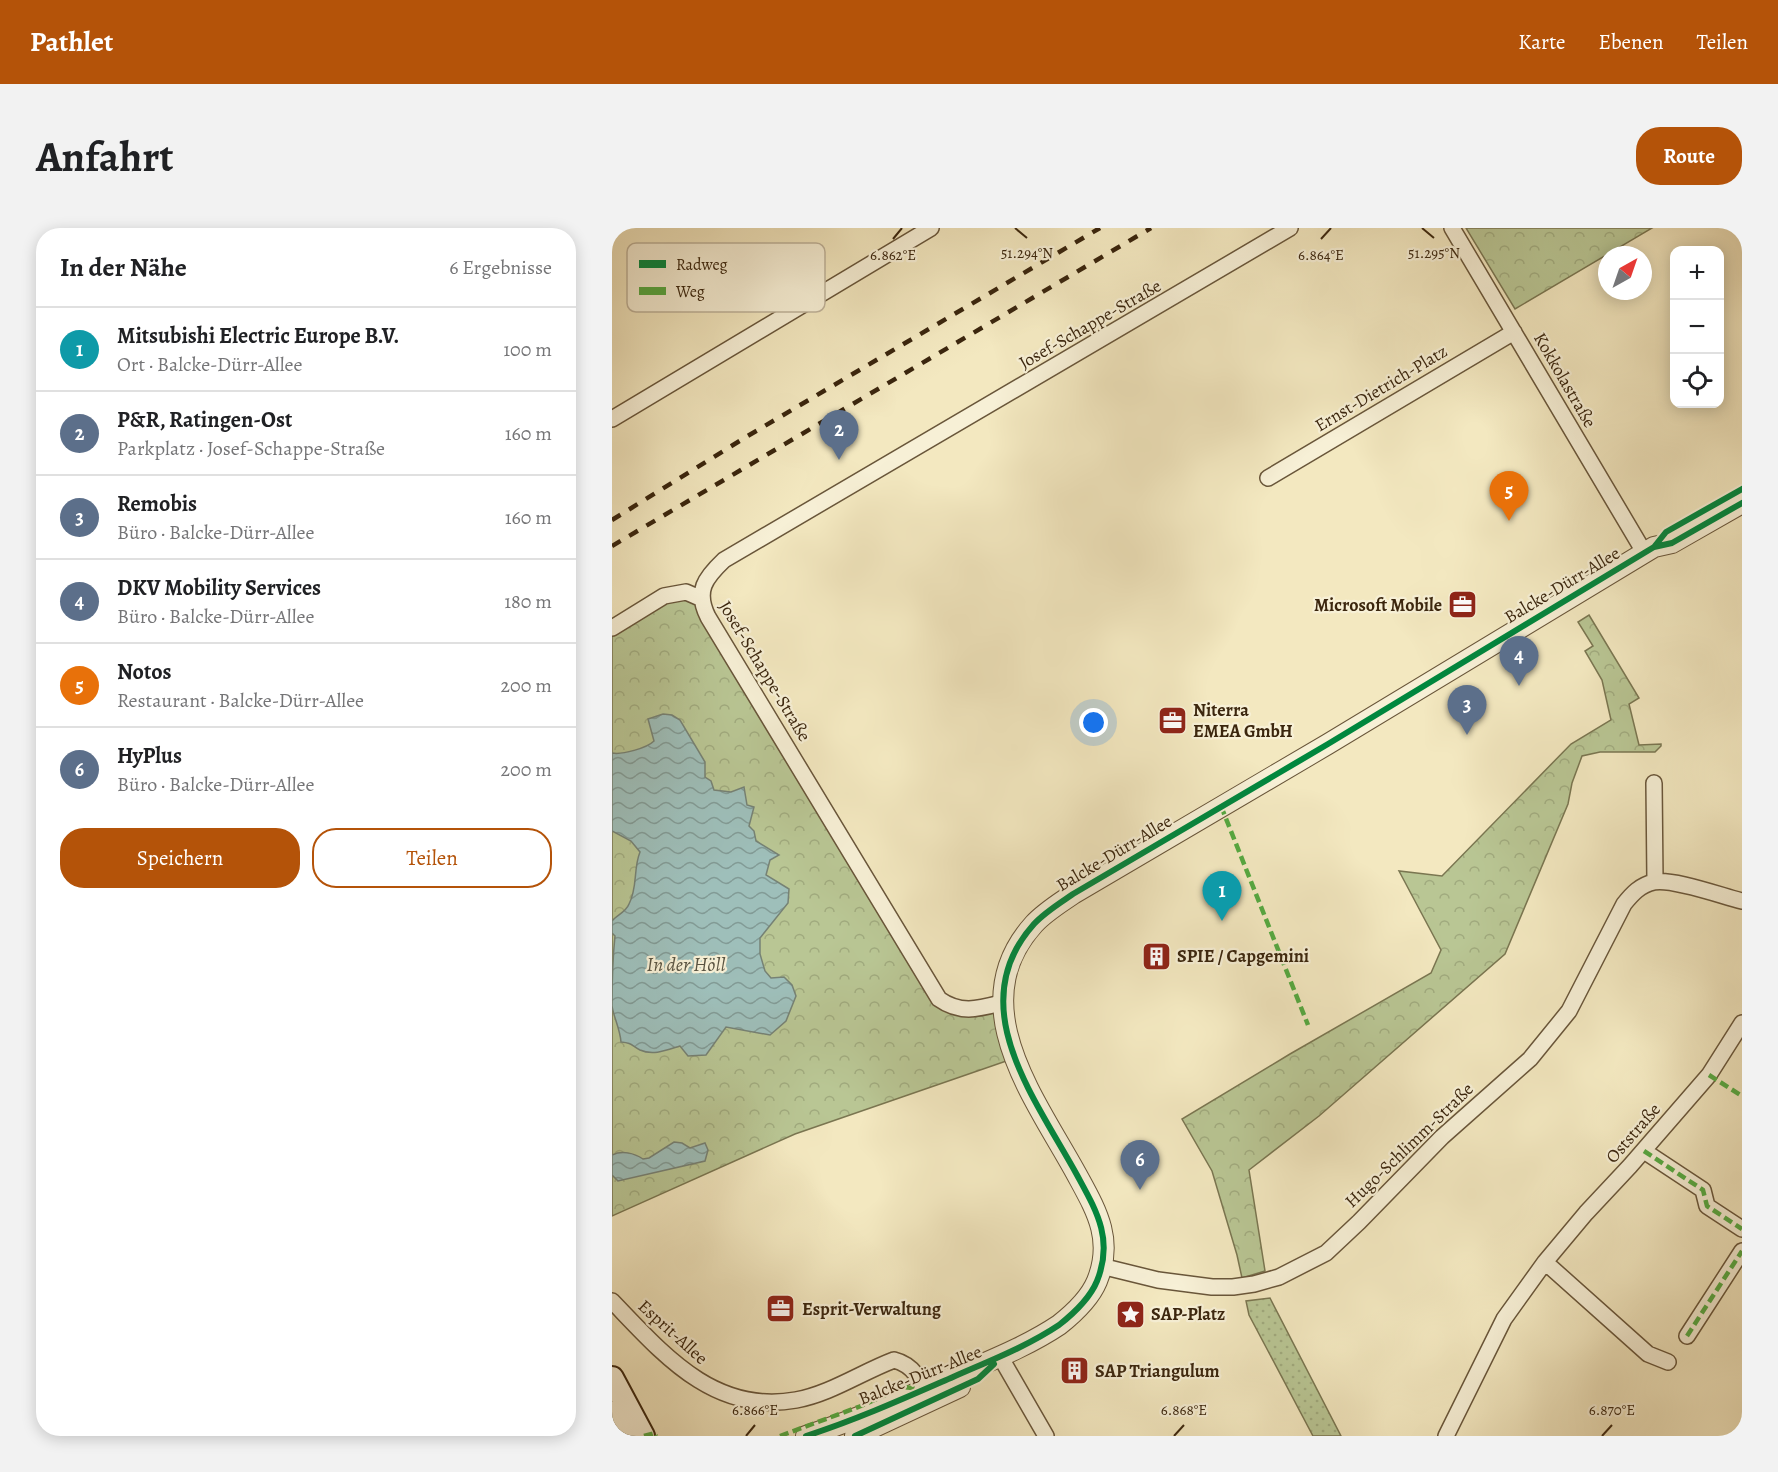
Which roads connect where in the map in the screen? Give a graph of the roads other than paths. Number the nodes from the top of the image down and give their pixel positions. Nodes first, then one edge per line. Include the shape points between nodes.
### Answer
1 (931, 228) edge
2 (1290, 228) edge
3 (1452, 228) edge
4 (825, 291) edge
5 (791, 312) edge
6 (1514, 332) junction
7 (612, 419) edge
8 (1268, 478) dead end
9 (1742, 489) edge
10 (1742, 503) edge
11 (1649, 549) junction
12 (702, 599) junction
13 (612, 628) edge
14 (1654, 783) dead end
15 (1655, 881) junction
16 (1742, 901) edge
17 (1001, 1003) junction
18 (1742, 1023) edge
19 (1644, 1151) junction
20 (1742, 1229) edge
21 (1742, 1251) edge
22 (1545, 1262) junction
23 (1101, 1266) junction
24 (612, 1301) edge
25 (1687, 1336) dead end
26 (1001, 1358) junction
27 (1668, 1362) dead end
28 (612, 1378) edge
29 (926, 1396) junction
30 (612, 1413) edge
31 (623, 1436) edge
32 (643, 1436) edge
33 (806, 1436) edge
34 (855, 1436) edge
35 (1046, 1436) edge
36 (1446, 1436) edge

1 - 4 street
2 - 12 street, Josef-Schappe-Straße via 724,560 706,580
3 - 6 street, Kokkolastraße
5 - 7 street
6 - 8 street, Ernst-Dietrich-Platz
6 - 11 street, Kokkolastraße
9 - 11 street, Balcke-Dürr-Allee via 1666,532
10 - 11 street, Balcke-Dürr-Allee via 1672,543
11 - 17 street, Balcke-Dürr-Allee via 1053,908 1034,923 1017,946 1003,984
12 - 13 street via 686,592 664,596
12 - 17 street, Josef-Schappe-Straße via 708,617 939,999 968,1010
14 - 15 street
15 - 16 street
15 - 23 street, Hugo-Schlimm-Straße via 1640,888 1624,904 1569,1011 1530,1059 1442,1137 1326,1253 1278,1277 1233,1287 1158,1280
17 - 23 street, Balcke-Dürr-Allee via 1006,1035 1015,1058 1098,1215 1104,1244
18 - 19 street, Oststraße via 1709,1075
19 - 20 street via 1703,1190 1707,1206
19 - 22 street, Oststraße
21 - 25 street
22 - 27 street via 1648,1354
22 - 36 street, Oststraße via 1504,1319
23 - 26 street, Balcke-Dürr-Allee via 1097,1282 1073,1313
24 - 29 street, Esprit-Allee via 685,1372 724,1394 766,1402 797,1400 894,1360 910,1367
26 - 29 street, Balcke-Dürr-Allee
26 - 35 street
28 - 32 main road
29 - 33 street, Balcke-Dürr-Allee
29 - 34 street, Balcke-Dürr-Allee
30 - 31 main road

